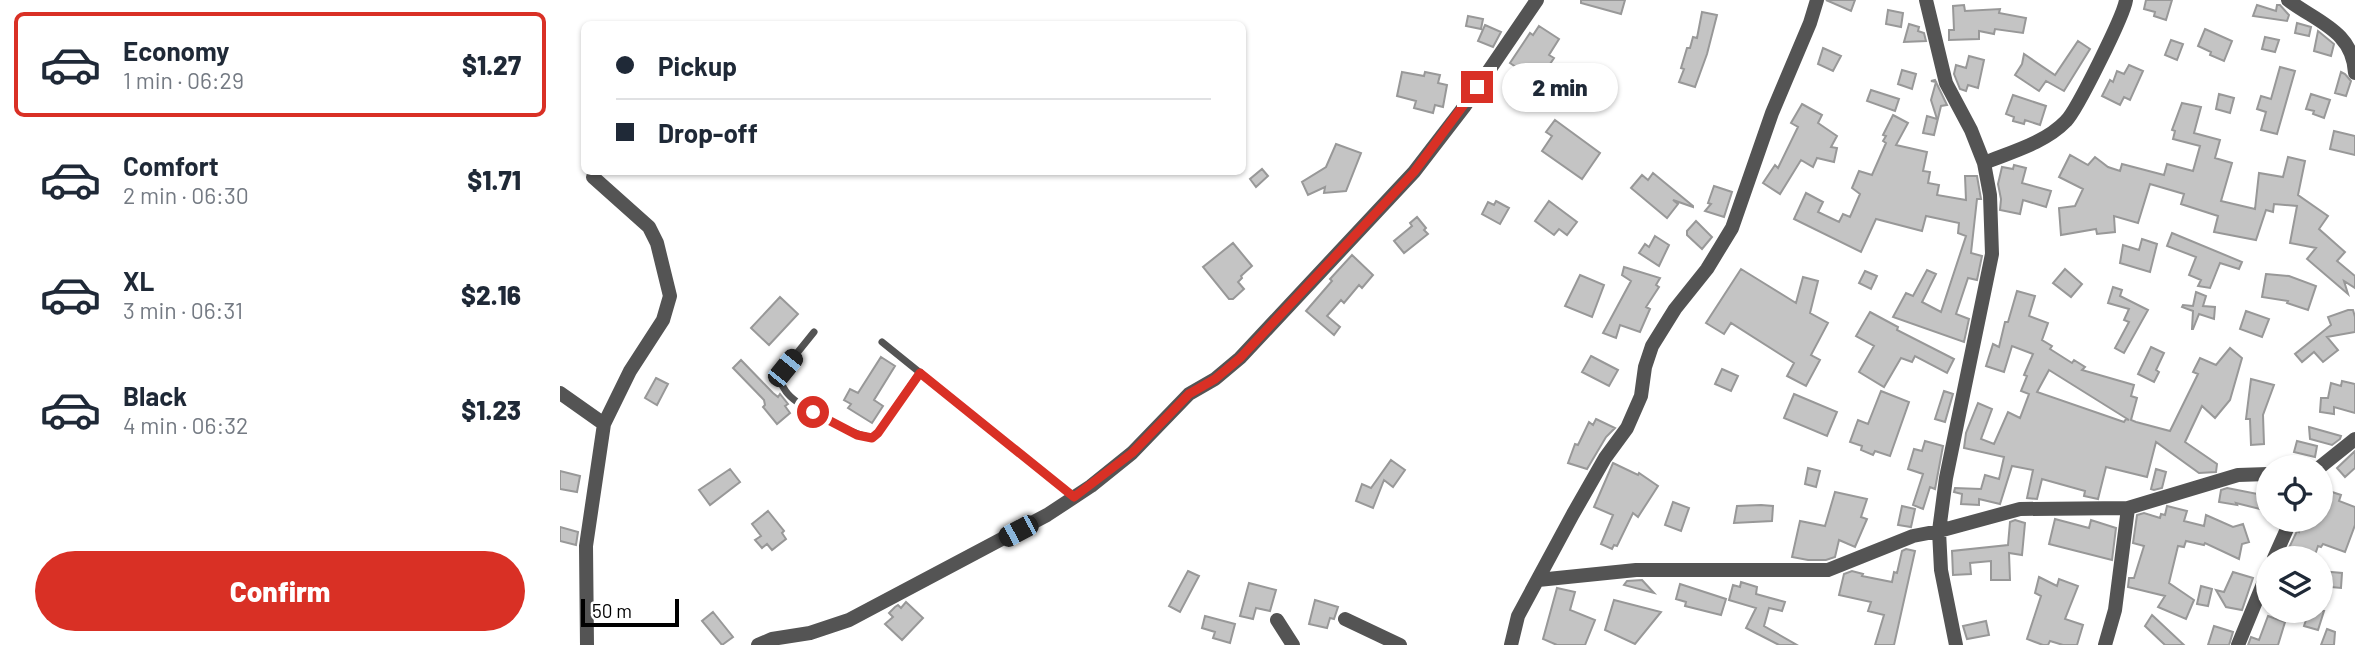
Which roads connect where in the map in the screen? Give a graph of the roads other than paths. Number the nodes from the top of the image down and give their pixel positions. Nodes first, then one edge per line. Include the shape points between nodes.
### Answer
1 (1537, 0) edge
2 (1817, 0) edge
3 (1926, 0) edge
4 (2126, 0) edge
5 (2288, 0) edge
6 (2355, 73) edge
7 (1984, 163) junction
8 (593, 177) dead end
9 (814, 332) dead end
10 (882, 342) dead end
11 (920, 373) junction
12 (560, 393) edge
13 (604, 424) junction
14 (2354, 443) edge
15 (2333, 458) edge
16 (2256, 474) edge
17 (1074, 497) junction
18 (2128, 508) junction
19 (1939, 531) junction
20 (1538, 580) junction
21 (2256, 601) edge
22 (1345, 619) dead end
23 (1278, 620) dead end
24 (773, 642) edge
25 (587, 645) edge
26 (758, 645) edge
27 (1293, 645) edge
28 (1400, 645) edge
29 (1511, 645) edge
30 (1956, 645) edge
31 (2105, 645) edge
32 (2238, 645) edge

1 - 17 street via 1414,172 1240,358 1189,394 1132,453
2 - 20 street via 1732,228 1652,346 1641,396 1627,428
3 - 7 street via 1946,83
4 - 7 street via 2067,120 2045,138
5 - 6 street via 2342,37
7 - 19 street via 1992,254
8 - 13 street via 649,227 670,296 663,320 630,371
9 - 11 lane via 785,368 782,385 788,395 813,412 857,435 872,438 878,433
10 - 11 lane
11 - 17 lane
12 - 13 street
13 - 25 street via 586,546
14 - 15 street
16 - 18 street via 2238,475
17 - 24 street via 849,620
18 - 19 street via 2020,509
18 - 31 street via 2115,610
19 - 20 street via 1913,536 1828,570 1636,570
19 - 30 street via 1941,570
20 - 29 street via 1518,616
21 - 32 street
22 - 28 street
23 - 27 street
24 - 26 street

